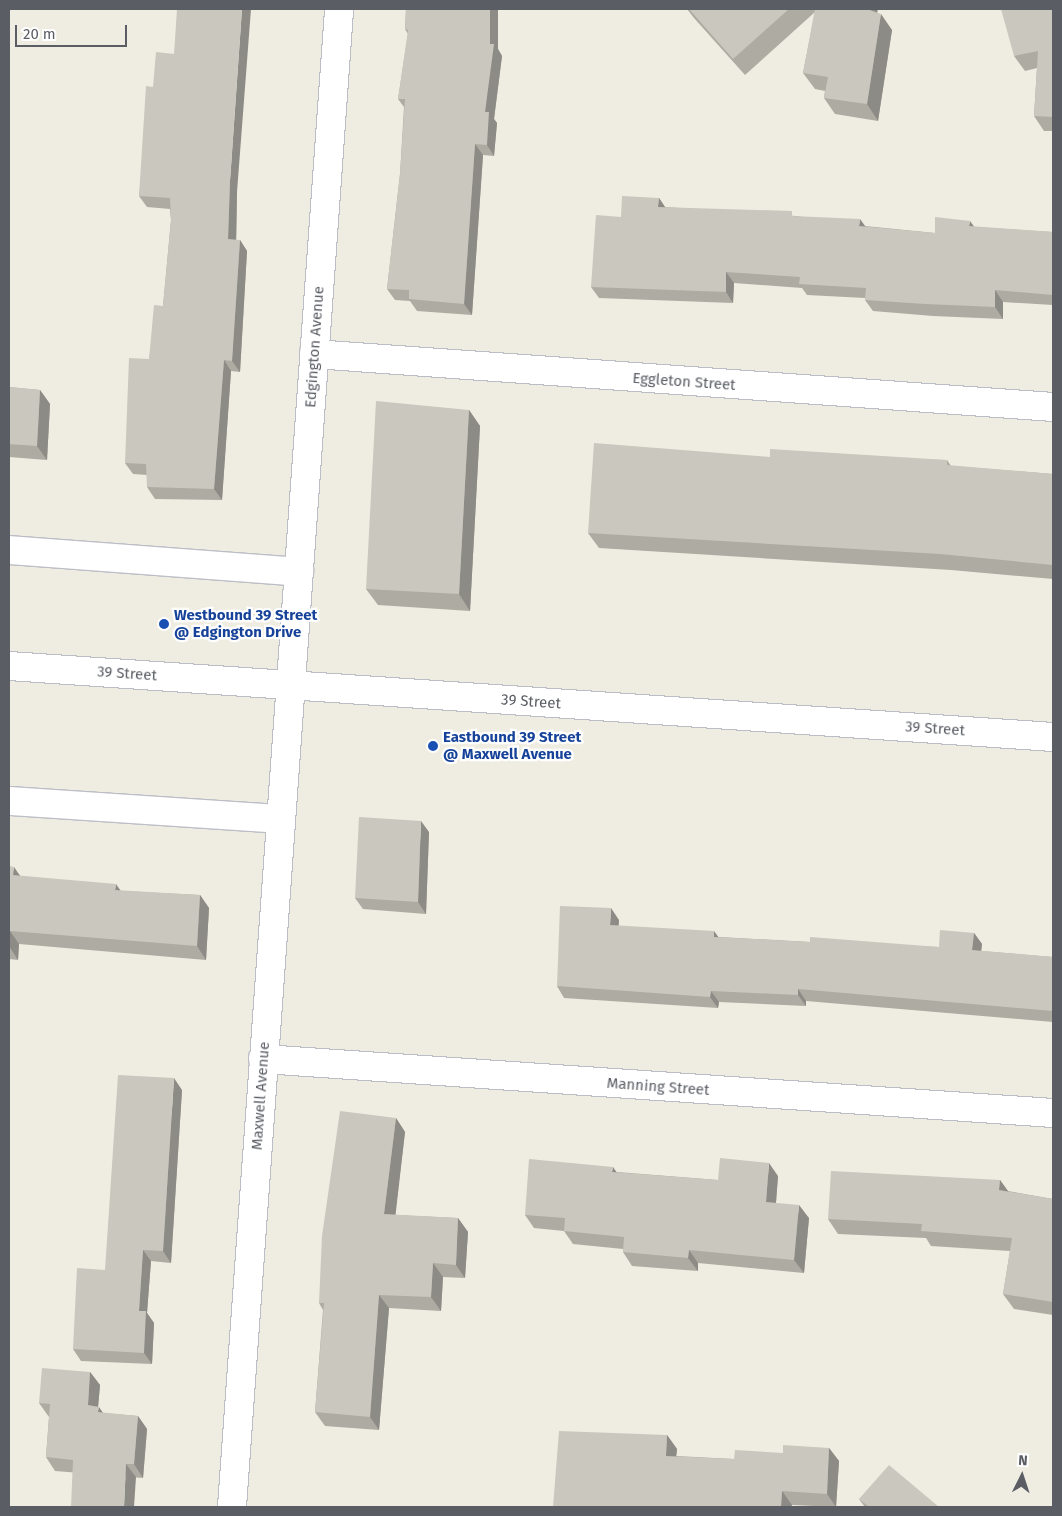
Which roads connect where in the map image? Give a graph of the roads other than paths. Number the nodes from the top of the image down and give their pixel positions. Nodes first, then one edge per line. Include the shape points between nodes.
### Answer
1 (339, 9) edge
2 (314, 354) junction
3 (1053, 407) edge
4 (9, 550) edge
5 (299, 572) junction
6 (9, 666) edge
7 (291, 686) junction
8 (1053, 737) edge
9 (9, 801) edge
10 (279, 819) junction
11 (263, 1059) junction
12 (1053, 1113) edge
13 (232, 1507) edge

1 - 2 street, Edgington Avenue
2 - 3 street, Eggleton Street
2 - 5 street, Edgington Avenue
4 - 5 street
5 - 7 street, Edgington Avenue
6 - 7 street, 39 Street
7 - 8 street, 39 Street
7 - 10 street, Maxwell Avenue
9 - 10 street
10 - 11 street, Maxwell Avenue
11 - 12 street, Manning Street
11 - 13 street, Maxwell Avenue

